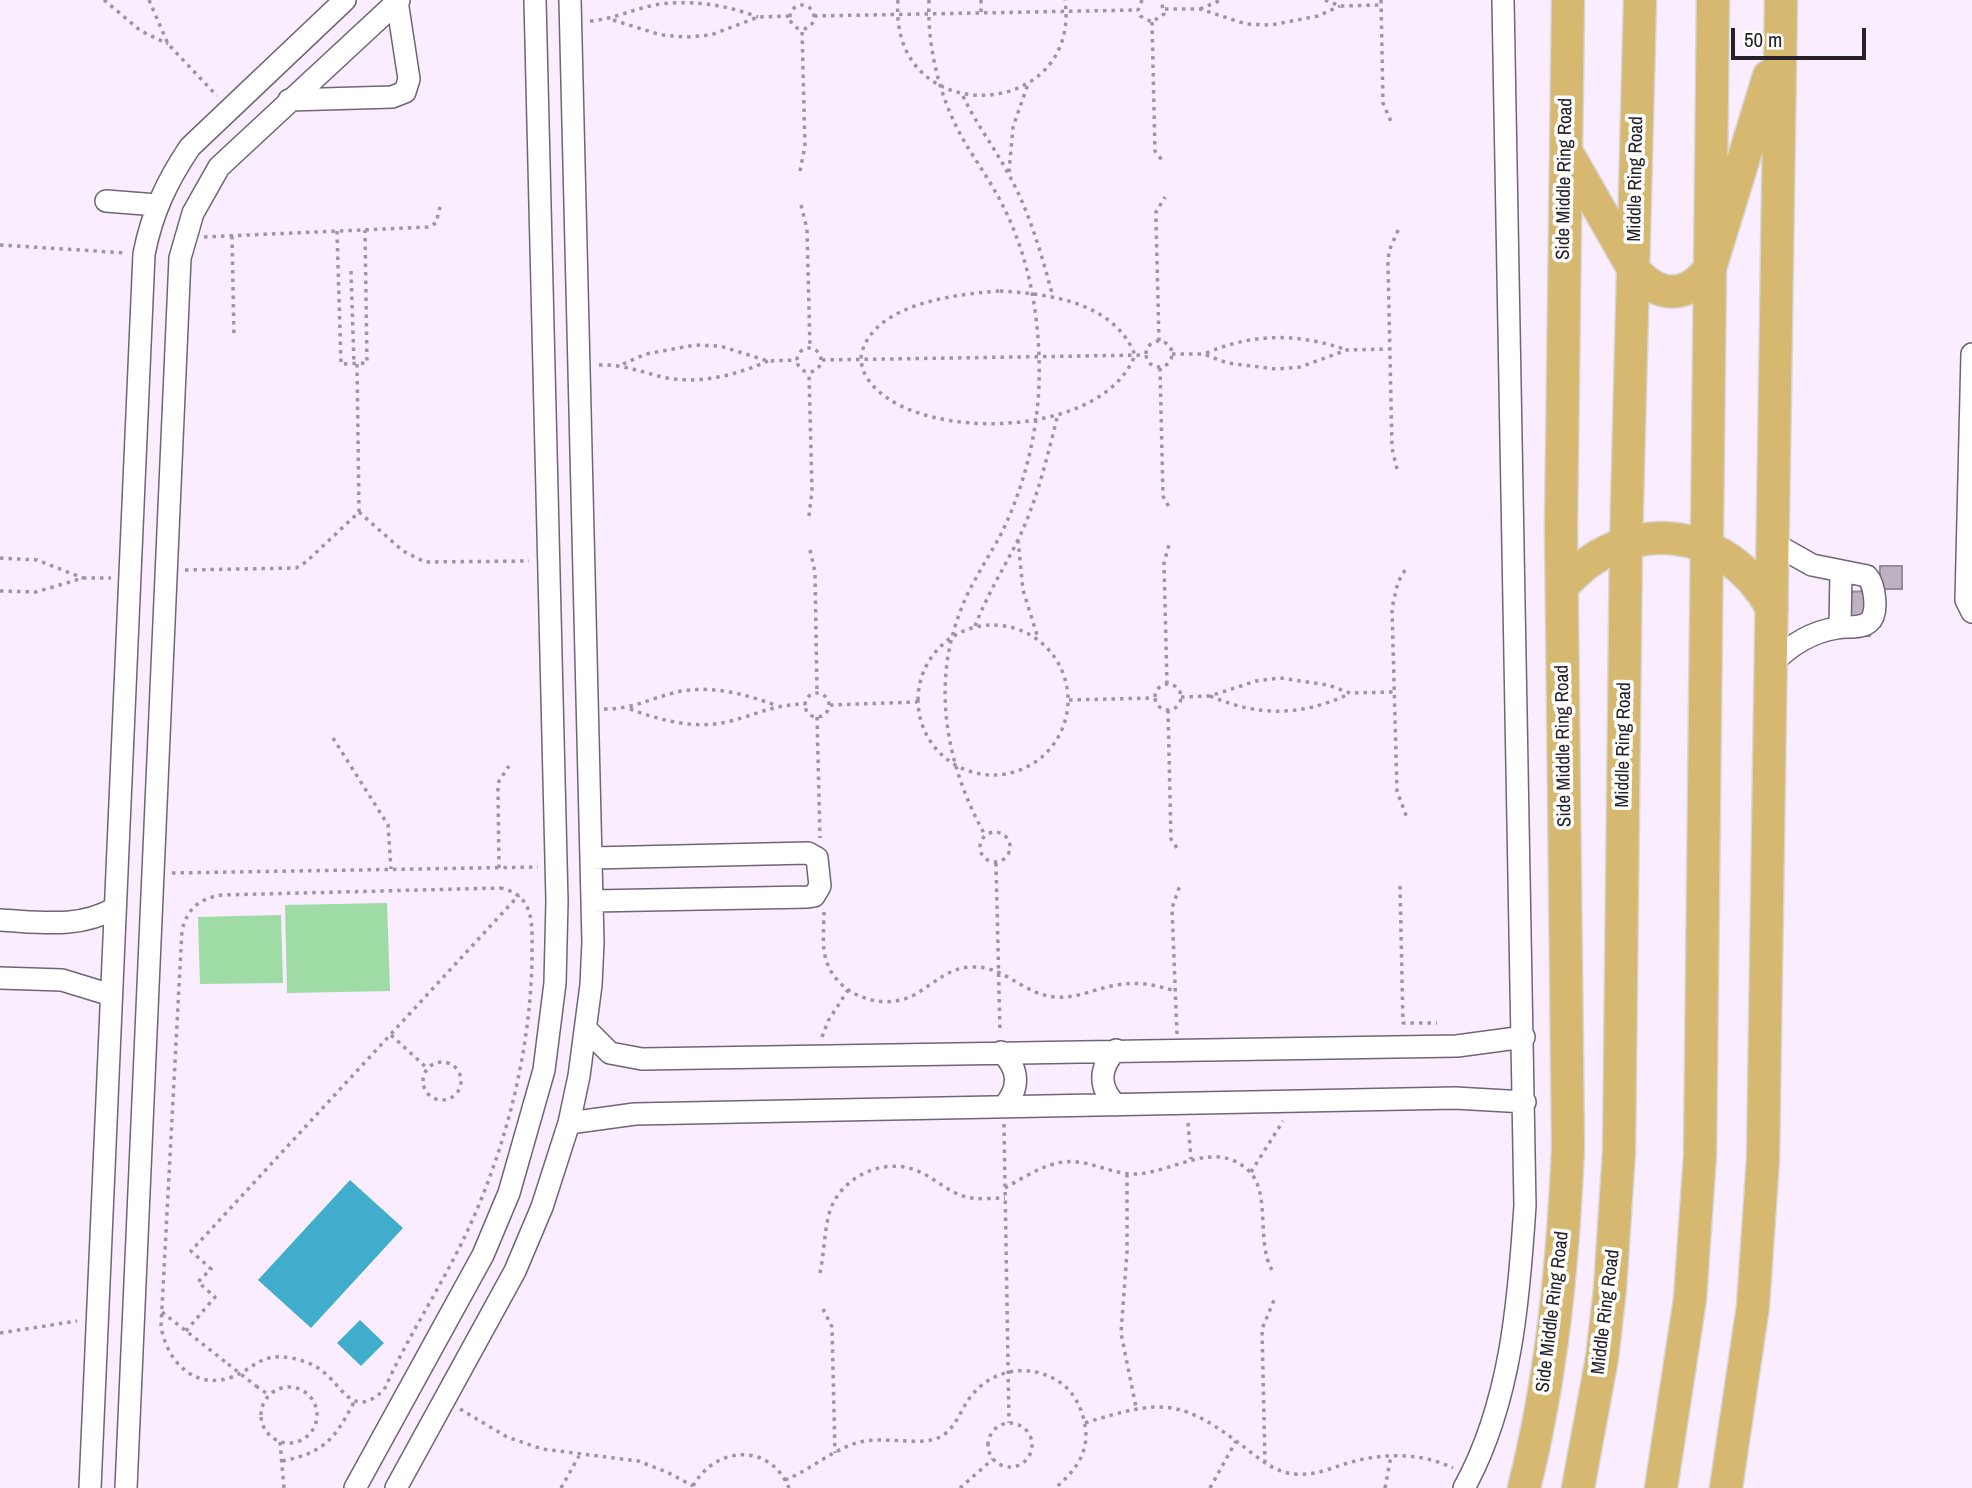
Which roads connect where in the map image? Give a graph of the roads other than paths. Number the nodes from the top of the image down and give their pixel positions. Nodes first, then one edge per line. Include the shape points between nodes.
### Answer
1 (345, 0) edge
2 (535, 0) edge
3 (570, 0) edge
4 (1503, 0) edge
5 (1569, 0) edge
6 (1640, 0) edge
7 (1713, 0) edge
8 (1781, 0) edge
9 (398, 1) edge
10 (1780, 43) junction
11 (289, 100) junction
12 (1565, 150) junction
13 (106, 201) dead end
14 (157, 205) junction
15 (1710, 268) junction
16 (1634, 271) junction
17 (143, 275) junction
18 (178, 278) junction
19 (1972, 354) edge
20 (1971, 427) edge
21 (1773, 542) junction
22 (1626, 543) junction
23 (1706, 546) junction
24 (1841, 571) junction
25 (1562, 587) junction
26 (1772, 608) junction
27 (1972, 612) edge
28 (1840, 627) junction
29 (1772, 664) junction
30 (592, 858) junction
31 (593, 901) junction
32 (115, 908) junction
33 (0, 920) edge
34 (0, 978) edge
35 (111, 995) junction
36 (587, 1030) junction
37 (1524, 1037) junction
38 (1116, 1051) junction
39 (1001, 1052) junction
40 (1525, 1102) junction
41 (1116, 1105) junction
42 (1003, 1107) junction
43 (569, 1123) junction
44 (97, 1321) junction
45 (133, 1323) junction
46 (1467, 1483) edge
47 (90, 1488) edge
48 (126, 1488) edge
49 (355, 1488) edge
50 (396, 1488) edge
51 (1524, 1488) edge
52 (1578, 1488) edge
53 (1661, 1488) edge
54 (1726, 1488) edge

1 - 14 street via 190,147
2 - 49 street via 556,867 551,1025 534,1115 483,1255
3 - 30 street
4 - 37 street
5 - 12 highway, Side Middle Ring Road
6 - 16 highway, Middle Ring Road
7 - 15 highway
8 - 10 highway
9 - 11 street
9 - 11 street via 409,79 405,92 392,97
10 - 15 highway
10 - 21 highway
11 - 18 street via 219,167 202,192 185,238
12 - 16 highway
12 - 25 highway, Side Middle Ring Road
13 - 14 street
14 - 17 street
15 - 16 highway via 1699,283 1682,291 1646,285
15 - 23 highway
16 - 22 highway, Middle Ring Road
17 - 18 street
17 - 32 street
18 - 45 street
19 - 20 street
20 - 27 street via 1966,600
21 - 24 street via 1812,565
21 - 26 highway
22 - 23 highway via 1675,538
22 - 25 highway via 1591,560
22 - 52 highway, Middle Ring Road via 1616,1206 1602,1358
23 - 26 highway via 1745,571
23 - 53 highway via 1700,1155 1688,1323
24 - 28 street
24 - 28 street via 1870,580 1874,613 1863,625
25 - 51 highway, Side Middle Ring Road via 1567,1175 1550,1350
26 - 29 highway
28 - 29 street via 1802,639
29 - 54 highway via 1760,1220 1744,1380
30 - 31 street
30 - 31 street via 808,853 817,858 818,892 808,897
31 - 36 street
32 - 33 street via 68,924
32 - 35 street
34 - 35 street via 62,980
35 - 44 street
36 - 39 street via 610,1053 625,1058
36 - 43 street
37 - 38 street via 1457,1046
37 - 40 street
38 - 39 street
38 - 41 street via 1102,1071 1102,1084
39 - 42 street via 1016,1073 1012,1098
40 - 41 street via 1455,1098
40 - 46 street via 1525,1205 1516,1303 1493,1426
41 - 42 street
42 - 43 street via 635,1114
43 - 50 street via 524,1252
44 - 45 street
44 - 47 street
45 - 48 street

